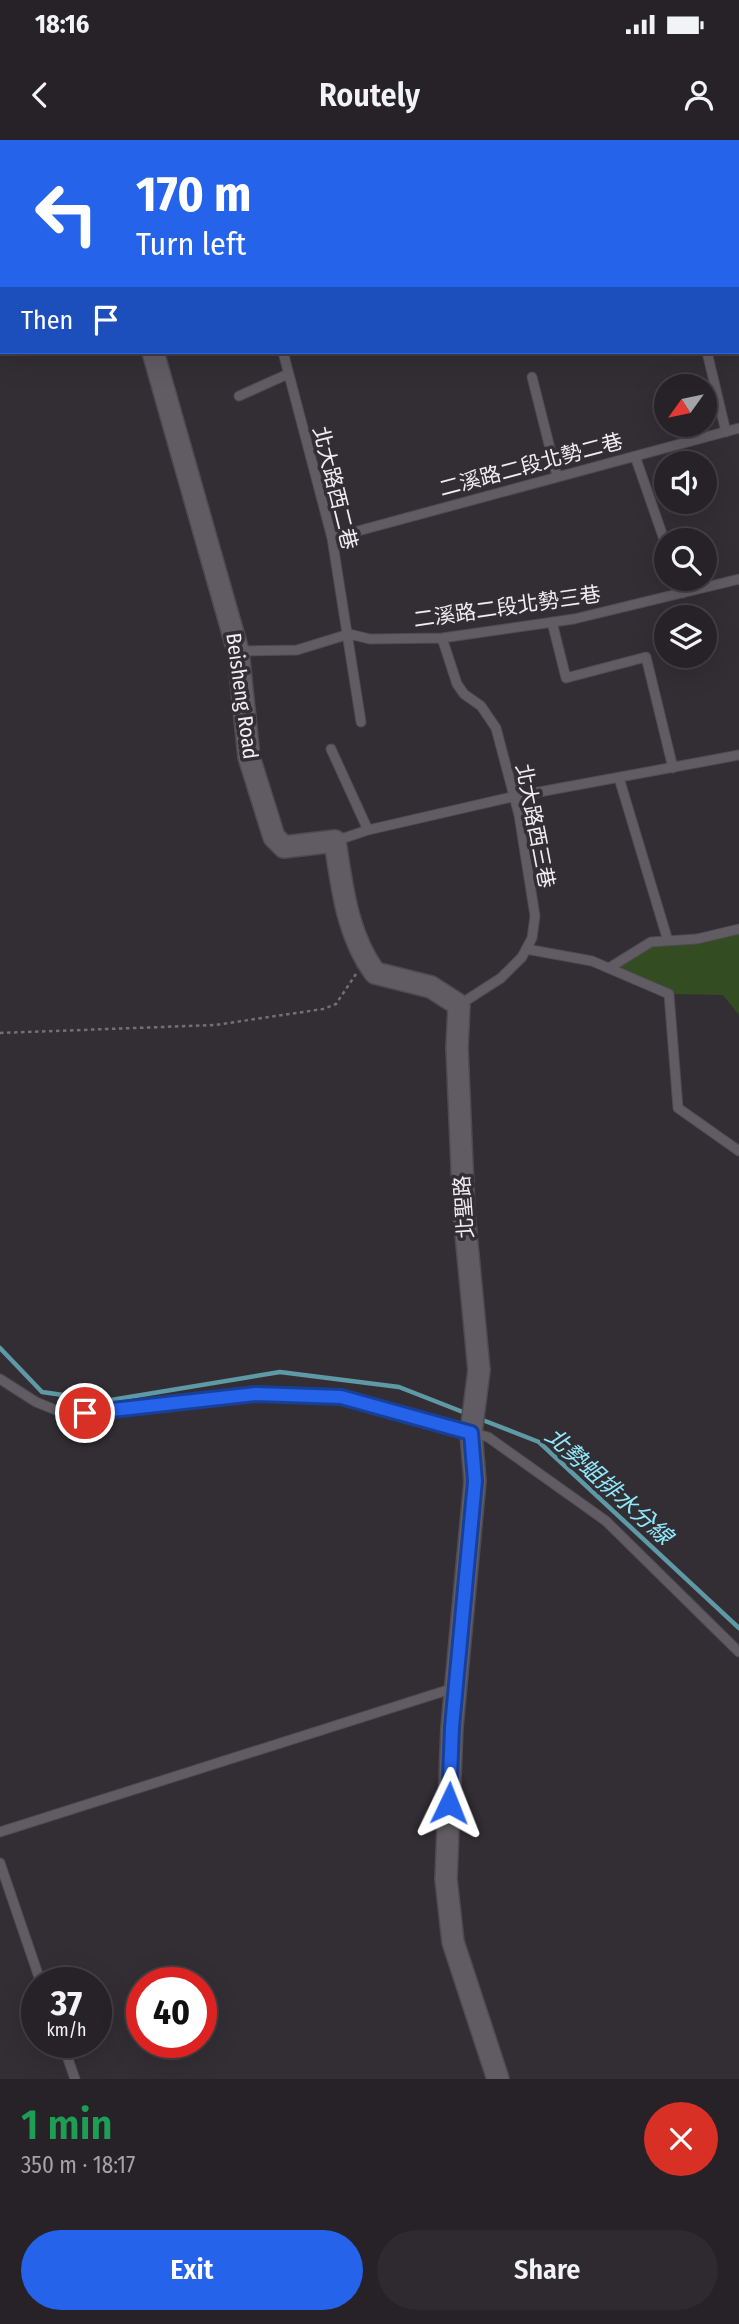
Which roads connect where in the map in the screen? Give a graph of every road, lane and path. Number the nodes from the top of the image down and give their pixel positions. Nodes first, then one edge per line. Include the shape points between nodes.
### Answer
1 (154, 354) edge
2 (284, 354) edge
3 (708, 354) edge
4 (289, 374) junction
5 (532, 377) dead end
6 (239, 396) dead end
7 (739, 428) edge
8 (726, 432) junction
9 (635, 456) junction
10 (557, 476) junction
11 (660, 528) edge
12 (332, 538) junction
13 (739, 579) edge
14 (682, 593) joint
15 (552, 622) junction
16 (349, 634) junction
17 (442, 638) junction
18 (238, 651) junction
19 (361, 722) dead end
20 (331, 749) dead end
21 (739, 755) edge
22 (673, 768) junction
23 (619, 778) junction
24 (512, 797) junction
25 (368, 830) junction
26 (335, 841) junction
27 (739, 929) edge
28 (668, 941) junction
29 (526, 949) junction
30 (365, 959) junction
31 (609, 968) junction
32 (459, 1005) junction
33 (0, 1033) edge
34 (739, 1151) edge
35 (1, 1381) edge
36 (472, 1422) junction
37 (739, 1652) edge
38 (456, 1688) junction
39 (0, 1832) edge
40 (0, 1863) edge
41 (36, 1967) edge
42 (68, 2058) edge
43 (75, 2079) edge
44 (498, 2079) edge

1 - 18 street, Beisheng Road
2 - 4 lane, 北大路西二巷
3 - 8 lane
4 - 6 lane
4 - 12 lane, 北大路西二巷
5 - 10 lane
7 - 8 lane, 二溪路二段北勢二巷
8 - 9 lane, 二溪路二段北勢二巷
9 - 10 lane, 二溪路二段北勢二巷
9 - 11 lane
10 - 12 lane, 二溪路二段北勢二巷
12 - 16 lane, 北大路西二巷
13 - 14 lane, 二溪路二段北勢三巷
14 - 15 lane, 二溪路二段北勢三巷
15 - 17 lane, 二溪路二段北勢三巷
15 - 22 lane via 566,678 646,657
16 - 17 lane, 二溪路二段北勢三巷 via 370,639
16 - 18 lane, 二溪路二段北勢三巷 via 297,650
16 - 19 lane, 北大路西二巷
17 - 24 lane, 北大路西三巷 via 457,684 496,728
18 - 26 street, Beisheng Road via 249,757 274,837 284,847
20 - 25 lane
21 - 22 lane
22 - 23 lane
23 - 24 lane
23 - 28 lane
24 - 25 lane
24 - 29 lane, 北大路西三巷 via 535,916
25 - 26 lane
26 - 30 street via 345,906
27 - 28 lane
28 - 31 lane via 651,942
29 - 31 lane
29 - 32 lane, 北大路西三巷 via 501,978
30 - 32 street via 375,973 431,987
30 - 33 path via 336,1004 323,1009 215,1025
31 - 34 lane via 669,994 678,1108
32 - 36 street, 北聖路 via 464,1213 479,1370
35 - 36 lane via 63,1413 107,1413 256,1394 341,1397
36 - 37 lane via 606,1521
36 - 38 street, 北聖路 via 475,1481
38 - 39 lane
38 - 44 street, 北聖路 via 446,1879 453,1942
40 - 41 lane
42 - 43 lane

